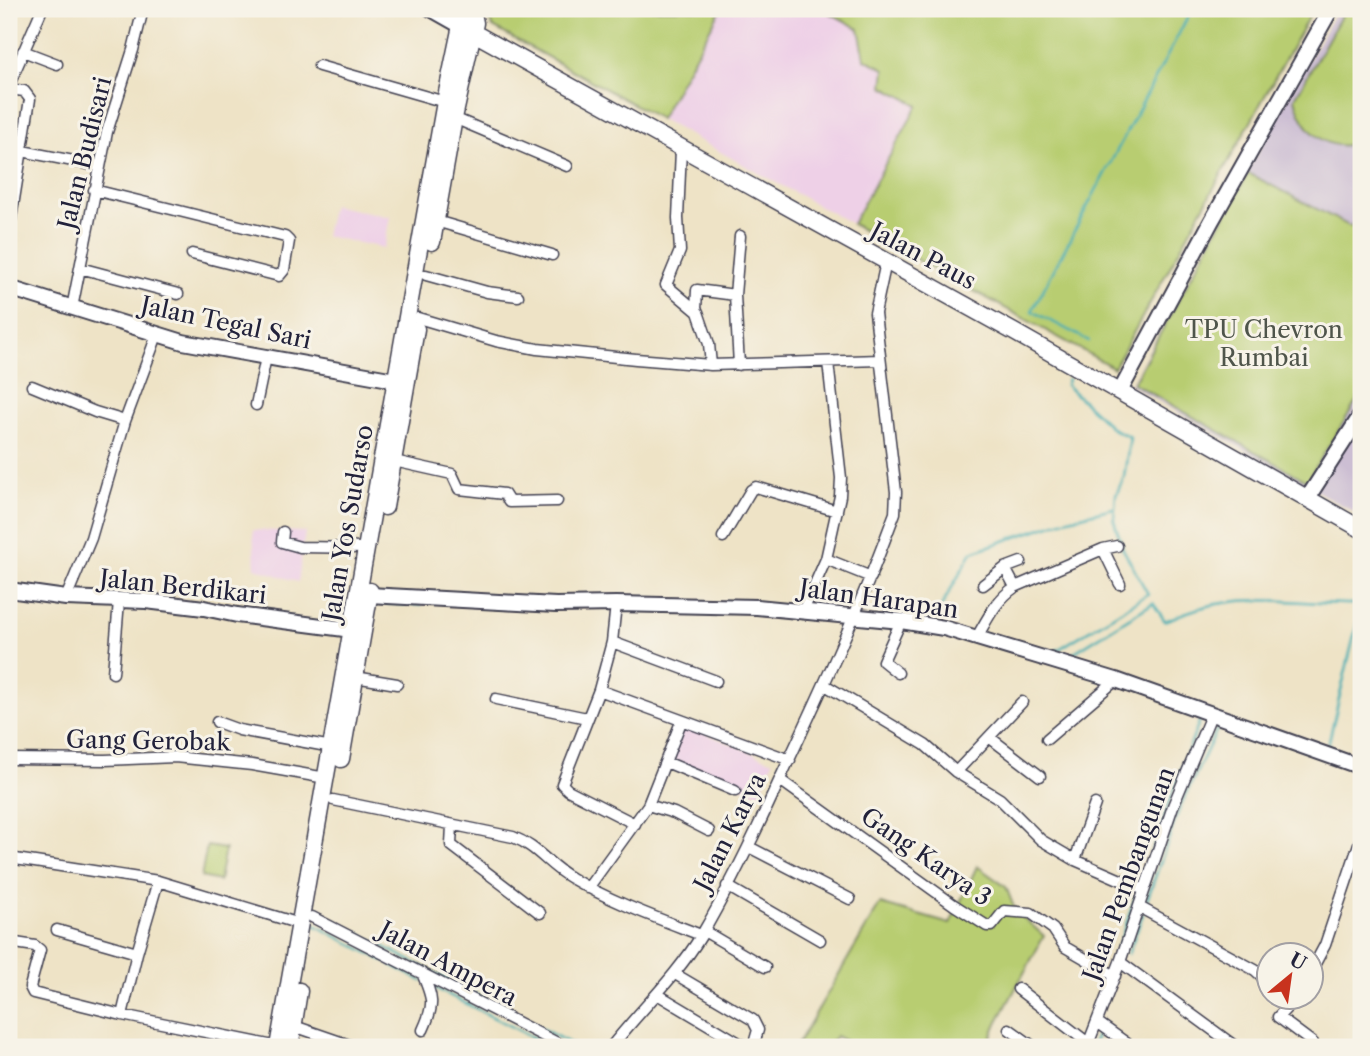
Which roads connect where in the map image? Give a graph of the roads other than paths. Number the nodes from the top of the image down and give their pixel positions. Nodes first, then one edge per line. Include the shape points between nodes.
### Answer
1 (42, 9) edge
2 (143, 9) edge
3 (431, 9) edge
4 (1331, 9) edge
5 (466, 18) edge
6 (23, 51) junction
7 (57, 64) dead end
8 (319, 66) dead end
9 (9, 87) edge
10 (445, 102) junction
11 (454, 118) junction
12 (681, 149) junction
13 (22, 150) junction
14 (99, 166) junction
15 (567, 166) dead end
16 (94, 190) junction
17 (436, 221) junction
18 (9, 231) edge
19 (740, 236) dead end
20 (192, 254) dead end
21 (552, 255) dead end
22 (886, 262) junction
23 (424, 264) junction
24 (80, 268) junction
25 (9, 288) edge
26 (178, 294) dead end
27 (735, 295) junction
28 (518, 296) dead end
29 (72, 308) junction
30 (696, 310) junction
31 (418, 318) junction
32 (157, 335) junction
33 (266, 357) junction
34 (880, 360) junction
35 (828, 362) junction
36 (711, 365) junction
37 (738, 365) junction
38 (396, 380) junction
39 (32, 386) dead end
40 (1121, 388) junction
41 (256, 405) dead end
42 (125, 421) junction
43 (1359, 423) edge
44 (394, 461) junction
45 (1312, 491) junction
46 (557, 500) dead end
47 (836, 511) junction
48 (1361, 522) edge
49 (283, 532) dead end
50 (723, 537) dead end
51 (1117, 546) dead end
52 (367, 548) junction
53 (1103, 549) junction
54 (826, 559) junction
55 (1021, 562) dead end
56 (1005, 568) junction
57 (871, 577) junction
58 (1120, 584) dead end
59 (983, 586) dead end
60 (1014, 587) junction
61 (9, 590) edge
62 (369, 596) junction
63 (66, 598) junction
64 (119, 601) junction
65 (616, 606) junction
66 (803, 608) junction
67 (853, 615) junction
68 (901, 621) junction
69 (352, 630) junction
70 (977, 637) junction
71 (612, 642) junction
72 (113, 673) dead end
73 (898, 673) dead end
74 (355, 677) junction
75 (1116, 680) junction
76 (716, 681) dead end
77 (397, 684) dead end
78 (825, 685) junction
79 (599, 690) junction
80 (496, 699) dead end
81 (346, 700) junction
82 (1022, 702) dead end
83 (1211, 715) junction
84 (587, 718) junction
85 (217, 722) dead end
86 (681, 722) junction
87 (989, 737) junction
88 (1047, 738) dead end
89 (332, 747) junction
90 (9, 760) edge
91 (790, 760) junction
92 (666, 762) junction
93 (1361, 767) edge
94 (956, 772) junction
95 (1040, 776) dead end
96 (326, 778) junction
97 (780, 780) junction
98 (735, 791) dead end
99 (333, 800) junction
100 (1095, 804) dead end
101 (648, 805) junction
102 (635, 824) junction
103 (452, 825) junction
104 (709, 831) dead end
105 (1361, 838) edge
106 (748, 847) junction
107 (9, 858) edge
108 (1075, 860) junction
109 (158, 881) junction
110 (727, 886) junction
111 (588, 888) junction
112 (1142, 889) junction
113 (850, 899) dead end
114 (1143, 909) junction
115 (540, 912) dead end
116 (306, 920) junction
117 (57, 930) dead end
118 (702, 933) junction
119 (820, 940) dead end
120 (9, 942) edge
121 (1324, 947) edge
122 (137, 953) junction
123 (1121, 962) junction
124 (765, 967) dead end
125 (1254, 970) edge
126 (422, 972) junction
127 (675, 974) junction
128 (1115, 975) junction
129 (1018, 989) dead end
130 (657, 994) junction
131 (1283, 1010) edge
132 (122, 1015) junction
133 (1100, 1024) junction
134 (294, 1026) junction
135 (1009, 1029) dead end
136 (423, 1030) dead end
137 (1088, 1045) edge
138 (279, 1047) edge
139 (290, 1047) edge
140 (355, 1047) edge
141 (565, 1047) edge
142 (611, 1047) edge
143 (746, 1047) edge
144 (753, 1047) edge
145 (1034, 1047) edge
146 (1132, 1047) edge
147 (1236, 1047) edge
148 (1310, 1047) edge

1 - 6 street
2 - 14 street, Jalan Budisari
3 - 5 street
4 - 40 street
5 - 10 main road, Jalan Yos Sudarso
5 - 11 main road, Jalan Yos Sudarso
5 - 12 main road, Jalan Paus
5 - 40 main road, Jalan Paus
6 - 7 street
6 - 9 street
8 - 10 street
9 - 13 street via 24,91 30,99
10 - 23 main road, Jalan Yos Sudarso
11 - 15 street
11 - 17 main road, Jalan Yos Sudarso
12 - 22 main road, Jalan Paus
12 - 30 street via 680,251 666,285
13 - 14 street
13 - 18 street
14 - 16 street, Jalan Budisari
16 - 20 street via 289,240 279,276
16 - 24 street, Jalan Budisari
17 - 21 street
17 - 23 main road, Jalan Yos Sudarso
19 - 27 street
22 - 34 street, Jalan Karya via 875,313
22 - 40 main road, Jalan Paus
23 - 28 street via 487,292
23 - 31 main road, Jalan Yos Sudarso
23 - 38 main road, Jalan Yos Sudarso
24 - 26 street
24 - 29 street, Jalan Budisari
25 - 29 street, Jalan Tegal Sari
27 - 30 street via 696,290
27 - 37 street
29 - 32 street, Jalan Tegal Sari
30 - 36 street via 709,344
31 - 36 street via 537,349
31 - 44 main road, Jalan Yos Sudarso
32 - 33 street, Jalan Tegal Sari
32 - 42 street
33 - 38 street, Jalan Tegal Sari
33 - 41 street
34 - 35 street
34 - 57 street, Jalan Karya via 897,492 895,513
35 - 37 street
35 - 47 street via 841,478
36 - 37 street
38 - 52 main road, Jalan Yos Sudarso
39 - 42 street
40 - 45 main road, Jalan Paus
40 - 48 main road, Jalan Paus
42 - 63 street via 91,538
43 - 45 street
44 - 46 street via 452,474 459,489 504,494 509,502
44 - 62 main road, Jalan Yos Sudarso
45 - 48 main road, Jalan Paus
47 - 50 street via 756,487
47 - 54 street
49 - 52 street via 282,542 300,547
51 - 53 street
52 - 69 main road, Jalan Yos Sudarso
53 - 58 street
53 - 60 street
54 - 57 street
54 - 66 street
55 - 56 street
56 - 59 street
56 - 60 street
57 - 67 street, Jalan Karya
60 - 70 street via 996,604
61 - 63 street, Jalan Berdikari
62 - 65 street, Jalan Harapan
62 - 74 main road, Jalan Yos Sudarso
63 - 64 street, Jalan Berdikari
64 - 69 street, Jalan Berdikari via 204,608
64 - 72 street
65 - 66 street, Jalan Harapan
65 - 71 street
66 - 67 street, Jalan Harapan
67 - 68 street, Jalan Harapan
67 - 78 street, Jalan Karya
68 - 70 street, Jalan Harapan
68 - 73 street via 883,661
69 - 81 main road, Jalan Yos Sudarso
70 - 75 street, Jalan Harapan via 1058,657
71 - 76 street
71 - 79 street
74 - 77 street
74 - 81 main road, Jalan Yos Sudarso
75 - 83 street, Jalan Harapan
75 - 88 street
78 - 91 street, Jalan Karya
78 - 94 street via 925,746
79 - 84 street
79 - 86 street
80 - 84 street
81 - 89 main road, Jalan Yos Sudarso
81 - 99 main road, Jalan Yos Sudarso
82 - 87 street
83 - 93 street, Jalan Harapan
83 - 112 street, Jalan Pembangunan
84 - 102 street via 562,783
85 - 89 street
86 - 91 street
86 - 92 street
87 - 94 street
87 - 95 street
89 - 96 main road, Jalan Yos Sudarso
90 - 96 street, Gang Gerobak via 174,757
91 - 97 street, Jalan Karya
92 - 98 street
92 - 101 street
94 - 108 street via 1000,799 1033,835
96 - 116 main road, Jalan Yos Sudarso
97 - 106 street, Jalan Karya
97 - 128 street, Gang Karya 3 via 987,926 1004,911 1031,912 1053,929 1065,947
99 - 103 street
99 - 116 main road, Jalan Yos Sudarso
100 - 108 street
101 - 102 street
101 - 104 street
102 - 111 street
103 - 111 street via 528,842 561,872
103 - 115 street via 451,845
105 - 121 street
106 - 110 street, Jalan Karya
106 - 113 street
107 - 109 street, Jalan Ampera
108 - 112 street
109 - 116 street, Jalan Ampera
109 - 122 street
110 - 118 street, Jalan Karya
110 - 119 street
111 - 118 street
112 - 114 street, Jalan Pembangunan
114 - 123 street, Jalan Pembangunan
114 - 125 street
116 - 126 street, Jalan Ampera
116 - 134 main road, Jalan Yos Sudarso
116 - 138 main road, Jalan Yos Sudarso
117 - 122 street
118 - 124 street
118 - 127 street, Jalan Karya
120 - 132 street via 40,950 30,987 33,993
122 - 132 street
123 - 128 street, Jalan Pembangunan
123 - 147 street
126 - 136 street via 433,1007
126 - 141 street, Jalan Ampera
127 - 130 street, Jalan Karya
127 - 144 street via 753,1020 758,1030
128 - 133 street, Jalan Pembangunan
129 - 137 street
130 - 142 street, Jalan Karya
130 - 143 street
131 - 148 street via 1278,1017 1313,1043
132 - 138 street
133 - 137 street, Jalan Pembangunan
133 - 146 street
134 - 139 main road, Jalan Yos Sudarso
134 - 140 street
135 - 145 street

